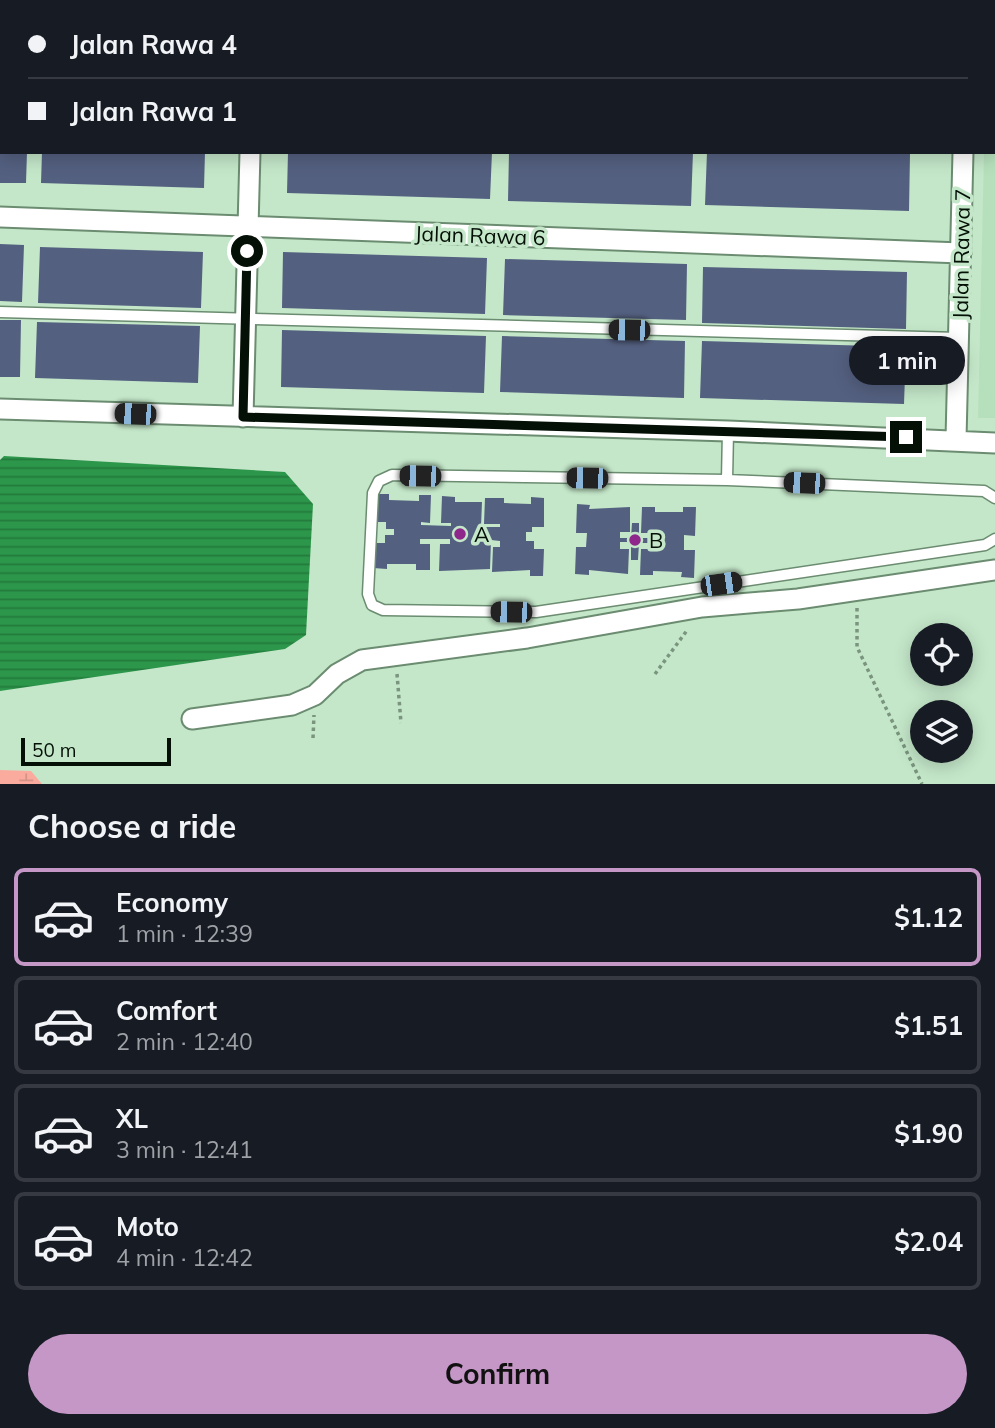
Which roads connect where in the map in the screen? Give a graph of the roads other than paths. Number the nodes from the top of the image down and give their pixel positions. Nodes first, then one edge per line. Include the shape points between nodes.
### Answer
1 (250, 154) edge
2 (963, 154) edge
3 (0, 217) edge
4 (248, 228) junction
5 (961, 253) junction
6 (0, 312) edge
7 (245, 320) junction
8 (959, 338) junction
9 (0, 409) edge
10 (243, 417) junction
11 (728, 431) junction
12 (956, 439) junction
13 (995, 443) edge
14 (727, 480) junction
15 (995, 498) edge
16 (995, 539) edge
17 (995, 570) edge
18 (192, 719) dead end

1 - 4 street
2 - 5 street, Jalan Rawa 7
3 - 4 street, Jalan Rawa 6
4 - 5 street, Jalan Rawa 6
4 - 7 street
5 - 8 street, Jalan Rawa 7
6 - 7 lane
7 - 8 lane
7 - 10 street
8 - 12 street, Jalan Rawa 7
9 - 10 street
10 - 11 street
11 - 12 street
11 - 14 lane
12 - 13 street
14 - 15 lane via 984,491
14 - 16 lane via 385,477 373,494 369,600 383,610 536,612 985,545
17 - 18 street via 702,607 362,660 337,674 315,695 292,705

